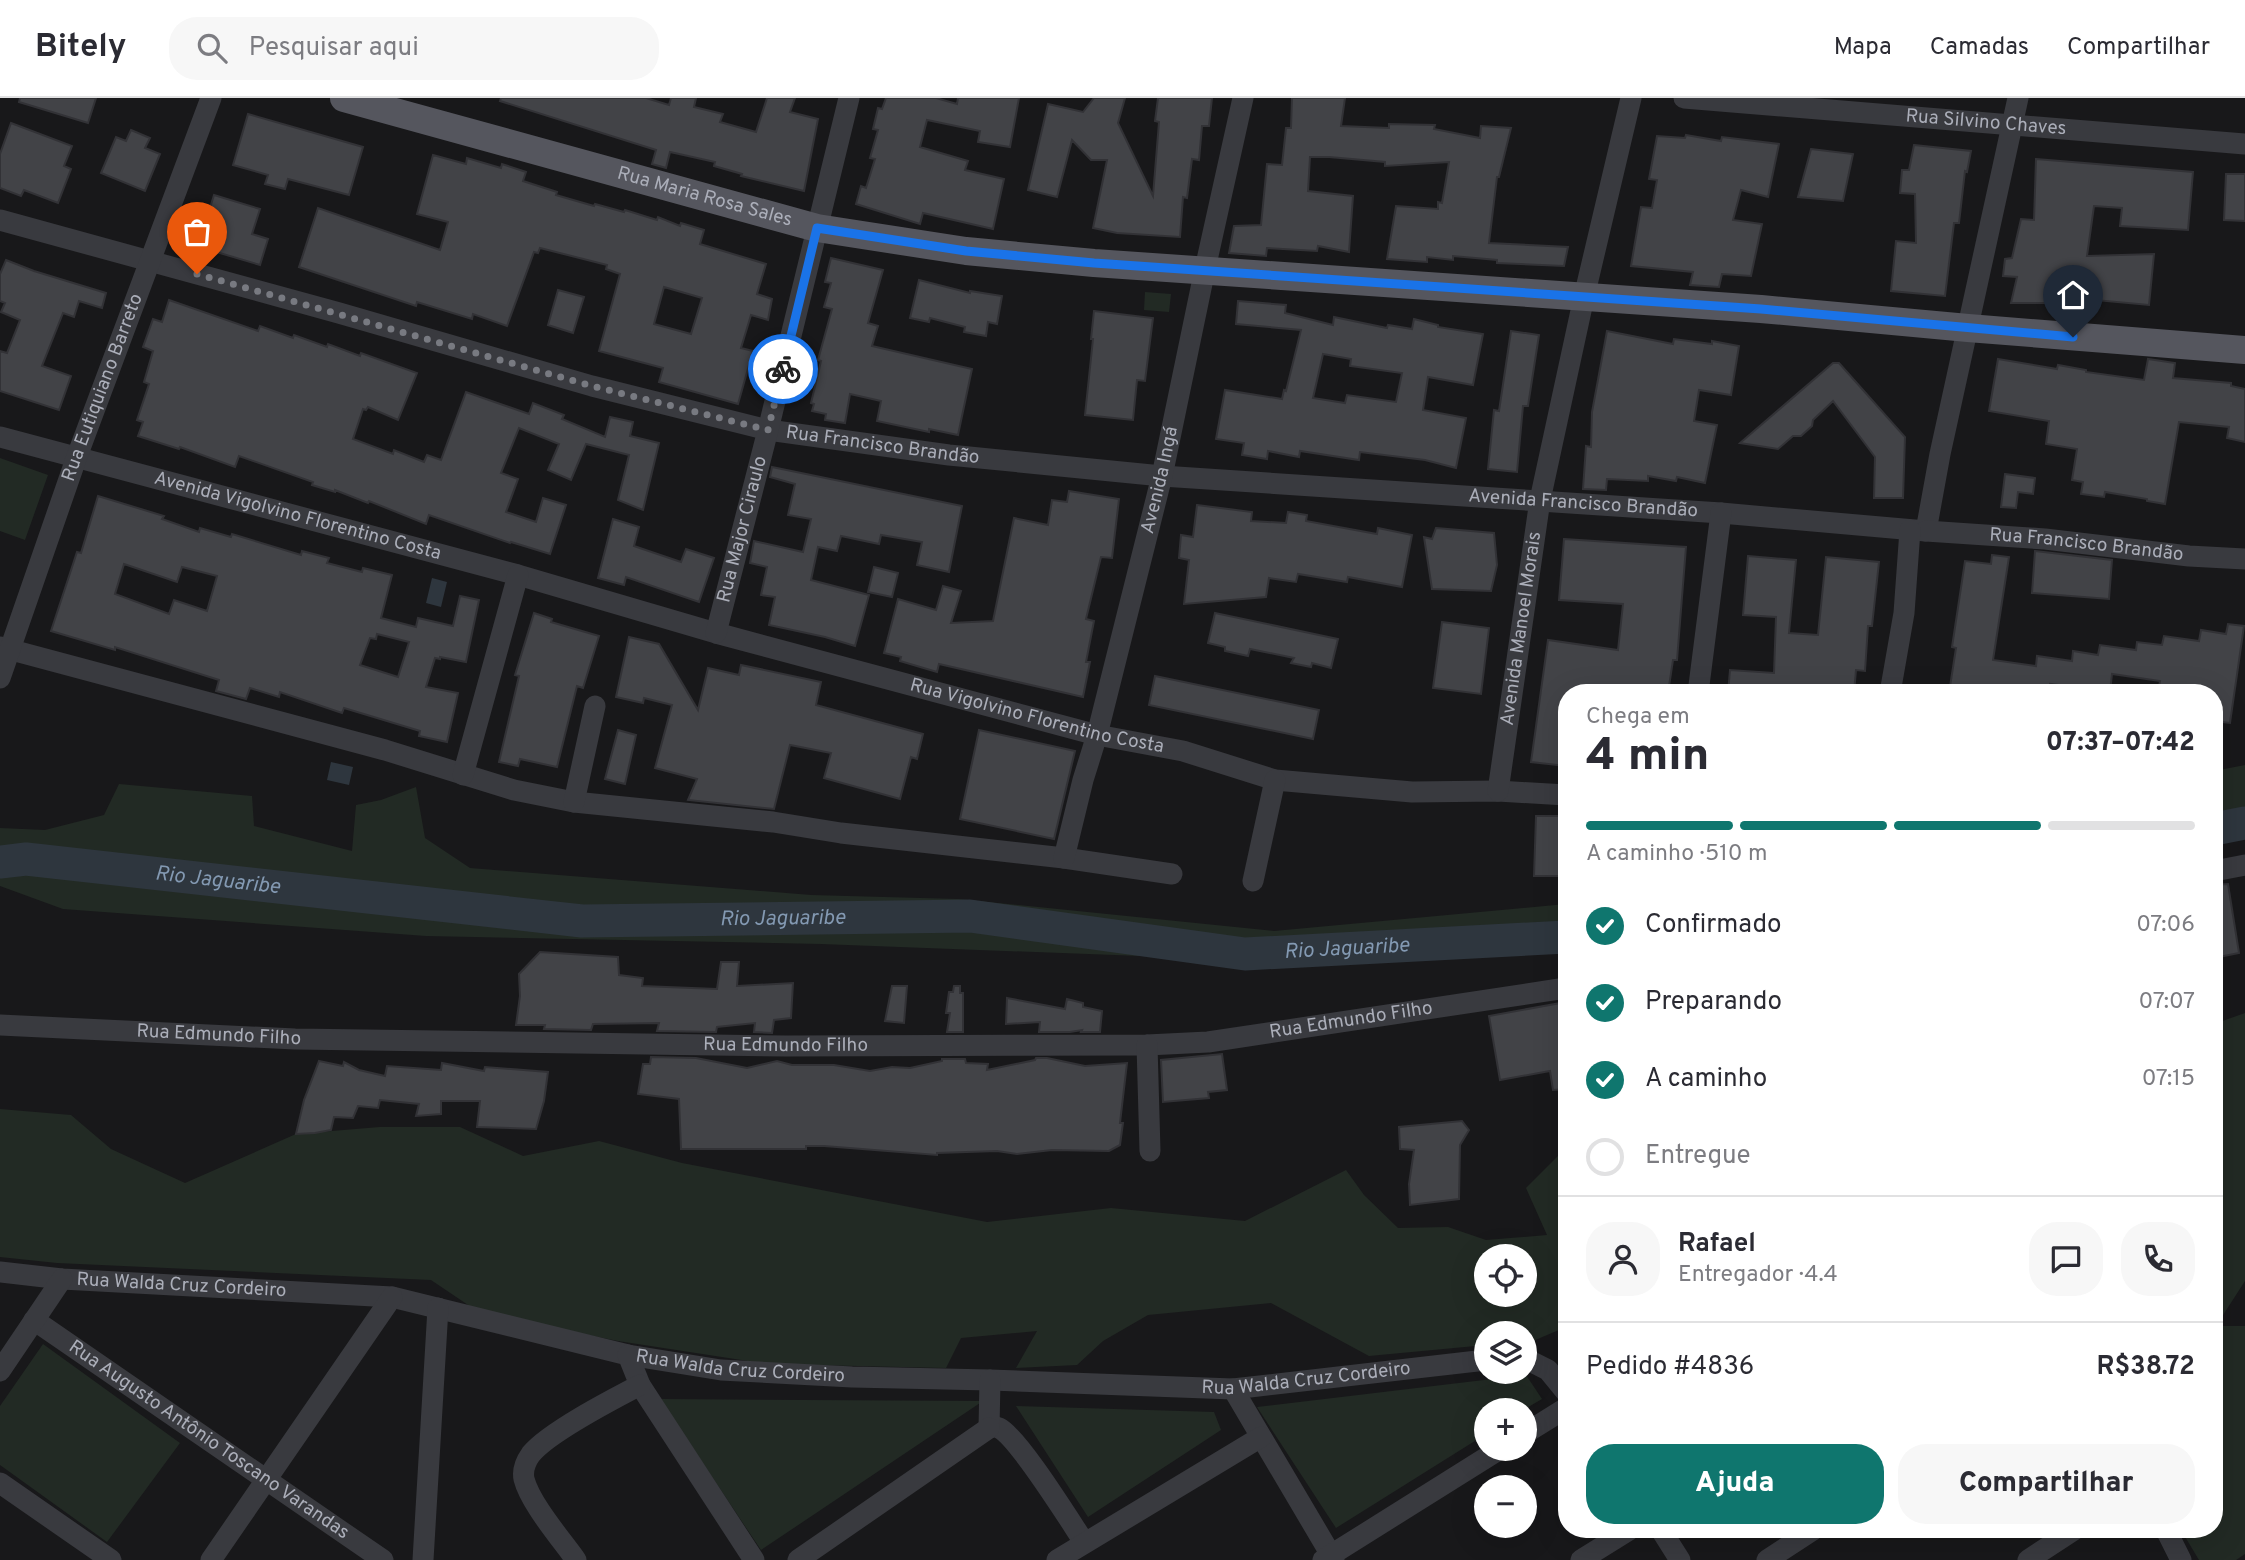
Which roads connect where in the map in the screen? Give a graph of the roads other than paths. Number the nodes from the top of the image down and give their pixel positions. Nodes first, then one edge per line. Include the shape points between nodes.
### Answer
1 (211, 98) edge
2 (344, 98) edge
3 (849, 98) edge
4 (1243, 98) edge
5 (1631, 98) edge
6 (1684, 98) edge
7 (2018, 98) edge
8 (2012, 126) junction
9 (2245, 144) edge
10 (0, 220) edge
11 (817, 228) junction
12 (149, 261) junction
13 (1205, 269) junction
14 (1584, 297) junction
15 (1968, 328) junction
16 (2245, 350) edge
17 (768, 430) junction
18 (0, 437) edge
19 (76, 458) junction
20 (1161, 476) junction
21 (1540, 500) junction
22 (1721, 513) junction
23 (1918, 530) junction
24 (2245, 559) edge
25 (519, 575) junction
26 (716, 634) junction
27 (4, 648) edge
28 (0, 678) edge
29 (1699, 684) edge
30 (1892, 684) edge
31 (595, 706) dead end
32 (1097, 735) junction
33 (463, 775) junction
34 (1275, 780) junction
35 (1498, 790) junction
36 (1558, 794) edge
37 (574, 802) junction
38 (1063, 858) junction
39 (2245, 865) edge
40 (2223, 869) edge
41 (1172, 874) dead end
42 (1253, 881) dead end
43 (1558, 989) edge
44 (0, 1025) edge
45 (1147, 1045) junction
46 (1150, 1152) dead end
47 (0, 1272) edge
48 (62, 1279) junction
49 (392, 1297) junction
50 (438, 1308) junction
51 (34, 1321) junction
52 (628, 1354) junction
53 (1474, 1361) edge
54 (1537, 1363) edge
55 (0, 1371) edge
56 (990, 1380) junction
57 (1558, 1382) edge
58 (640, 1385) junction
59 (1233, 1389) junction
60 (1558, 1413) edge
61 (1537, 1426) edge
62 (989, 1427) junction
63 (1261, 1437) junction
64 (1481, 1461) edge
65 (267, 1479) junction
66 (0, 1483) edge
67 (1616, 1538) edge
68 (1666, 1538) edge
69 (1801, 1538) edge
70 (2062, 1538) edge
71 (2170, 1538) edge
72 (1084, 1542) junction
73 (1330, 1558) edge
74 (111, 1560) edge
75 (211, 1560) edge
76 (383, 1560) edge
77 (423, 1560) edge
78 (576, 1560) edge
79 (754, 1560) edge
80 (798, 1560) edge
81 (1057, 1560) edge
82 (1581, 1560) edge
83 (1680, 1560) edge
84 (1767, 1560) edge
85 (2028, 1560) edge
86 (2181, 1560) edge

1 - 12 street, Rua Eutiquiano Barreto
2 - 11 main road, Rua Maria Rosa Sales
3 - 11 street, Rua Major Ciraulo
4 - 13 street, Avenida Ingá
5 - 14 street, Avenida Manoel Morais
6 - 8 street, Rua Silvino Chaves
7 - 8 street
8 - 9 street, Rua Silvino Chaves
8 - 15 street
10 - 12 street, Rua Francisco Brandão
11 - 13 main road, Rua Maria Rosa Sales via 966,251
11 - 17 street, Rua Major Ciraulo
12 - 17 street, Rua Francisco Brandão via 592,386
12 - 19 street, Rua Eutiquiano Barreto
13 - 14 main road, Rua Maria Rosa Sales
13 - 20 street, Avenida Ingá
14 - 15 main road, Rua Maria Rosa Sales
14 - 21 street, Avenida Manoel Morais
15 - 16 main road, Rua Maria Rosa Sales
15 - 23 street
17 - 20 street, Rua Francisco Brandão via 949,455
17 - 26 street, Rua Major Ciraulo
18 - 19 street
19 - 25 street, Avenida Vigolvino Florentino Costa
19 - 27 street, Rua Eutiquiano Barreto
20 - 21 street, Avenida Francisco Brandão
20 - 32 street, Avenida Ingá
21 - 22 street, Avenida Francisco Brandão
21 - 35 street, Avenida Manoel Morais
22 - 23 street, Avenida Francisco Brandão
22 - 29 street
23 - 24 street, Rua Francisco Brandão
23 - 30 street
25 - 26 street, Rua Vigolvino Florentino Costa
25 - 33 street
26 - 32 street, Rua Vigolvino Florentino Costa
27 - 28 street, Rua Eutiquiano Barreto
27 - 33 street
31 - 37 street
32 - 34 street, Rua Vigolvino Florentino Costa via 1183,751
32 - 38 street, Avenida Ingá
33 - 37 street
34 - 35 street, Rua Vigolvino Florentino Costa via 1412,792
34 - 42 street
35 - 36 street, Rua Vigolvino Florentino Costa
37 - 38 street
38 - 41 street
39 - 40 street
43 - 45 street, Rua Edmundo Filho via 1208,1042
44 - 45 street, Rua Edmundo Filho via 323,1039 786,1046
45 - 46 street
47 - 48 street, Rua Walda Cruz Cordeiro
48 - 49 street, Rua Walda Cruz Cordeiro
48 - 51 street
49 - 50 street, Rua Walda Cruz Cordeiro
49 - 65 street
50 - 52 street, Rua Walda Cruz Cordeiro
50 - 77 street
51 - 55 street
51 - 65 street, Rua Augusto Antônio Toscano Varandas
52 - 56 street, Rua Walda Cruz Cordeiro via 721,1370
52 - 58 street
53 - 59 street, Rua Walda Cruz Cordeiro
54 - 57 street
56 - 59 street, Rua Walda Cruz Cordeiro
56 - 62 street
58 - 78 street via 556,1434 526,1463 523,1472 529,1491
58 - 79 street
59 - 63 street
60 - 61 street
62 - 72 street via 1007,1434
62 - 80 street
63 - 72 street
63 - 73 street
64 - 73 street
65 - 75 street
65 - 76 street, Rua Augusto Antônio Toscano Varandas
66 - 74 street
67 - 82 street
68 - 83 street
69 - 84 street
70 - 85 street
71 - 86 street
72 - 81 street

